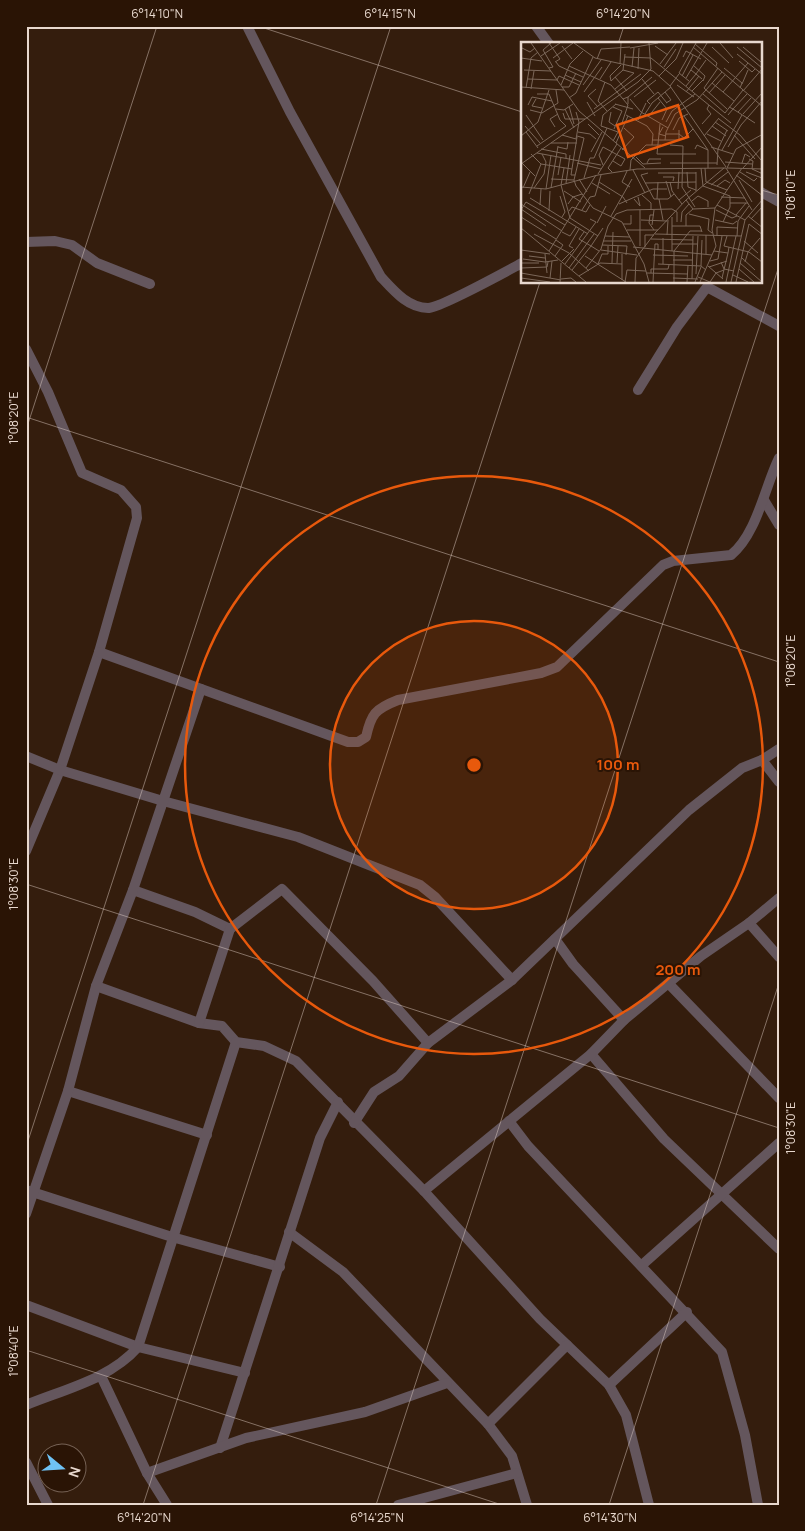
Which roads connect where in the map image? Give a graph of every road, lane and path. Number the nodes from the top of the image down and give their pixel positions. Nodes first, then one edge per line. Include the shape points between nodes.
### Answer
1 (247, 26) edge
2 (536, 26) edge
3 (548, 42) edge
4 (762, 193) edge
5 (779, 202) edge
6 (26, 242) edge
7 (521, 264) edge
8 (150, 284) dead end
9 (708, 285) edge
10 (779, 326) edge
11 (26, 349) edge
12 (638, 390) dead end
13 (779, 458) edge
14 (764, 500) junction
15 (779, 525) edge
16 (99, 652) junction
17 (201, 689) junction
18 (779, 749) edge
19 (26, 756) edge
20 (762, 760) junction
21 (60, 770) junction
22 (779, 782) edge
23 (163, 801) junction
24 (26, 851) edge
25 (133, 890) junction
26 (779, 898) edge
27 (749, 923) junction
28 (230, 929) junction
29 (555, 939) junction
30 (779, 957) edge
31 (512, 980) junction
32 (669, 984) junction
33 (96, 986) junction
34 (624, 1020) junction
35 (199, 1023) junction
36 (236, 1042) junction
37 (428, 1043) junction
38 (591, 1054) junction
39 (68, 1091) junction
40 (779, 1098) edge
41 (338, 1102) junction
42 (509, 1121) junction
43 (354, 1123) junction
44 (207, 1135) junction
45 (779, 1143) edge
46 (424, 1191) junction
47 (30, 1192) edge
48 (721, 1193) junction
49 (26, 1214) edge
50 (289, 1232) junction
51 (172, 1237) junction
52 (779, 1249) edge
53 (642, 1265) junction
54 (280, 1267) junction
55 (26, 1305) edge
56 (687, 1312) junction
57 (567, 1345) junction
58 (138, 1346) junction
59 (245, 1373) junction
60 (101, 1376) junction
61 (447, 1383) junction
62 (609, 1385) junction
63 (26, 1405) edge
64 (488, 1424) junction
65 (220, 1448) junction
66 (26, 1462) edge
67 (147, 1473) junction
68 (517, 1473) junction
69 (48, 1505) edge
70 (167, 1505) edge
71 (398, 1505) edge
72 (527, 1505) edge
73 (649, 1505) edge
74 (758, 1505) edge

1 - 7 street via 381,277 394,292 414,305 434,307
2 - 3 street
4 - 5 street
6 - 8 street via 55,241 72,245 97,263
9 - 10 street
9 - 12 street
11 - 16 street via 82,474 121,490 136,507 137,518
13 - 14 street
14 - 15 street
14 - 17 street via 741,544 731,555 673,561 663,565 557,667 541,674 390,703 373,715 366,738 358,742 348,742
16 - 17 street
16 - 21 street
17 - 23 street
18 - 20 street
19 - 21 street
20 - 22 street
20 - 29 street via 742,768 689,810
21 - 23 street
21 - 24 street
23 - 25 street
23 - 31 street via 298,838 420,886 435,897
25 - 28 street via 195,912
25 - 33 street
26 - 27 street
27 - 30 street
27 - 32 street via 701,956
28 - 35 street
28 - 37 street via 282,889 373,981
29 - 31 street
29 - 34 street
31 - 37 street
32 - 34 street
32 - 40 street
33 - 35 street
33 - 39 street
34 - 38 street
35 - 36 street via 222,1026
36 - 41 street via 264,1046 296,1061
36 - 44 street
37 - 43 street via 399,1076 374,1092
38 - 42 street
38 - 48 street via 664,1139
39 - 44 street
39 - 47 street
41 - 43 street
41 - 50 street via 320,1138
42 - 46 street
42 - 53 street via 528,1146
43 - 46 street
44 - 51 street
45 - 48 street
46 - 57 street
47 - 49 street
47 - 51 street
48 - 52 street
48 - 53 street
50 - 54 street
50 - 61 street via 343,1272
51 - 54 street
51 - 58 street
53 - 56 street
54 - 59 street
55 - 58 street
56 - 62 street
56 - 74 street via 722,1352 745,1435
57 - 62 street
57 - 64 street
58 - 59 street
58 - 60 street via 123,1362
59 - 65 street
60 - 63 street
60 - 67 street
61 - 64 street
61 - 65 street via 365,1412 246,1438
62 - 73 street via 626,1415
64 - 68 street via 512,1456
65 - 67 street
66 - 69 street
67 - 70 street
68 - 71 street
68 - 72 street

